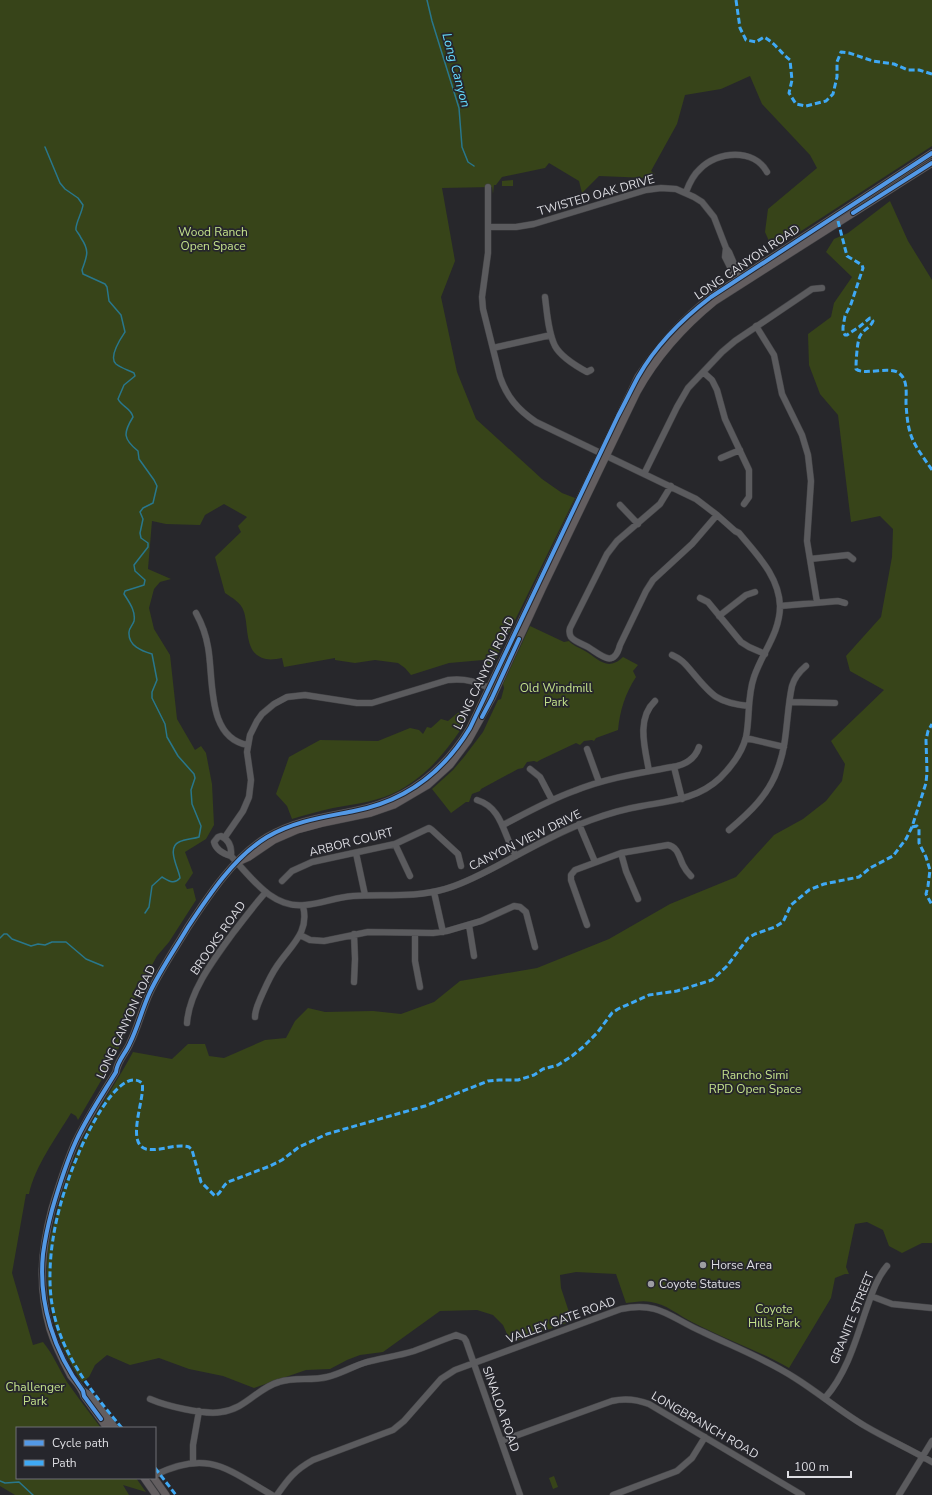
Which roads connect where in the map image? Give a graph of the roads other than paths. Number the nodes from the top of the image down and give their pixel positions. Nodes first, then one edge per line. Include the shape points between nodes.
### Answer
1 (932, 153) edge
2 (932, 163) edge
3 (767, 172) dead end
4 (488, 187) dead end
5 (686, 192) junction
6 (488, 228) junction
7 (729, 260) junction
8 (741, 280) junction
9 (822, 288) dead end
10 (545, 296) dead end
11 (756, 326) junction
12 (551, 335) junction
13 (493, 348) junction
14 (590, 370) dead end
15 (703, 372) junction
16 (740, 450) junction
17 (603, 454) junction
18 (721, 458) dead end
19 (644, 474) junction
20 (671, 486) junction
21 (744, 504) dead end
22 (620, 505) dead end
23 (717, 515) junction
24 (638, 524) junction
25 (810, 559) junction
26 (853, 559) dead end
27 (754, 592) dead end
28 (700, 598) dead end
29 (817, 602) junction
30 (845, 603) dead end
31 (780, 606) junction
32 (196, 613) dead end
33 (719, 616) junction
34 (765, 654) junction
35 (672, 655) dead end
36 (806, 666) dead end
37 (492, 689) junction
38 (655, 701) dead end
39 (790, 702) junction
40 (835, 703) dead end
41 (749, 706) junction
42 (746, 738) junction
43 (248, 745) junction
44 (699, 746) dead end
45 (784, 747) junction
46 (587, 749) dead end
47 (674, 767) junction
48 (530, 770) dead end
49 (648, 771) junction
50 (599, 782) junction
51 (682, 799) junction
52 (477, 800) dead end
53 (552, 800) junction
54 (579, 824) junction
55 (503, 825) junction
56 (729, 830) dead end
57 (224, 837) junction
58 (395, 844) junction
59 (356, 853) junction
60 (621, 854) junction
61 (231, 856) junction
62 (516, 856) junction
63 (238, 862) junction
64 (595, 862) junction
65 (461, 866) dead end
66 (410, 876) dead end
67 (691, 876) dead end
68 (282, 881) dead end
69 (266, 892) junction
70 (434, 892) junction
71 (365, 895) junction
72 (638, 899) dead end
73 (303, 906) junction
74 (469, 925) junction
75 (587, 925) dead end
76 (443, 932) junction
77 (415, 933) junction
78 (354, 934) junction
79 (300, 935) junction
80 (535, 947) dead end
81 (474, 956) dead end
82 (354, 982) dead end
83 (420, 987) dead end
84 (255, 1017) dead end
85 (187, 1023) dead end
86 (887, 1266) dead end
87 (871, 1296) junction
88 (932, 1308) edge
89 (474, 1363) junction
90 (83, 1391) junction
91 (825, 1398) junction
92 (150, 1399) dead end
93 (199, 1411) junction
94 (106, 1427) edge
95 (114, 1427) edge
96 (705, 1437) junction
97 (501, 1441) junction
98 (932, 1441) edge
99 (923, 1456) junction
100 (193, 1462) junction
101 (932, 1462) edge
102 (156, 1475) edge
103 (146, 1479) edge
104 (155, 1479) edge
105 (156, 1495) edge
106 (166, 1495) edge
107 (272, 1495) edge
108 (277, 1495) edge
109 (519, 1495) edge
110 (613, 1495) edge
111 (802, 1495) edge
112 (899, 1495) edge

1 - 8 main road, LONG CANYON ROAD
2 - 8 main road, LONG CANYON ROAD
3 - 5 street via 764,166 750,158 737,155 722,156 699,169
4 - 6 street, CANYON VIEW DRIVE
5 - 6 street, TWISTED OAK DRIVE via 670,188 653,189 534,224
5 - 7 street, TWISTED OAK DRIVE via 702,202 714,217 729,252
6 - 13 street, CANYON VIEW DRIVE via 488,253 482,297
7 - 8 street, TWISTED OAK DRIVE
7 - 8 street, TWISTED OAK DRIVE via 737,269
8 - 17 main road, LONG CANYON ROAD via 692,312 659,346 638,377
9 - 11 street via 812,290
10 - 12 street
11 - 15 street via 722,352
11 - 25 street via 774,355 782,394 808,455 811,481 806,533
12 - 13 street
12 - 14 street via 562,354 576,366 587,372
13 - 17 street, CANYON VIEW DRIVE via 503,386 520,410 536,422
15 - 16 street via 712,380 717,390 725,419
15 - 19 street via 688,388 677,407
16 - 18 street
16 - 21 street via 749,470 749,497
17 - 19 street, CANYON VIEW DRIVE
17 - 37 main road, LONG CANYON ROAD
19 - 20 street, CANYON VIEW DRIVE
20 - 23 street, CANYON VIEW DRIVE via 696,499
20 - 24 street via 660,504
22 - 24 street
23 - 24 street via 692,544 652,580 615,656 605,658 574,640 569,631 607,554 617,541
23 - 31 street, CANYON VIEW DRIVE via 739,533 770,572
25 - 26 street via 848,555
25 - 29 street
27 - 33 street via 746,595
28 - 33 street via 708,602
29 - 30 street
29 - 31 street
31 - 34 street, CANYON VIEW DRIVE via 775,630
32 - 43 street via 203,627 208,648 216,717 226,733 237,742
33 - 34 street via 742,642
34 - 41 street, CANYON VIEW DRIVE via 753,680
35 - 41 street via 681,659 715,697 729,703
36 - 39 street via 793,685
37 - 43 street via 474,681 448,680 364,704 313,695 296,695 274,704 262,714 253,728
37 - 63 main road, LONG CANYON ROAD via 460,743 438,769 417,786 379,805 289,827 267,837 244,854
38 - 49 street via 648,709 643,727
39 - 40 street
39 - 45 street
41 - 42 street, CANYON VIEW DRIVE
42 - 45 street
42 - 51 street, CANYON VIEW DRIVE via 736,759 721,777 702,791
43 - 57 street via 251,780 249,797 243,811
44 - 47 street via 692,759
45 - 56 street via 778,769 767,790 749,813
46 - 50 street
47 - 49 street
47 - 51 street
48 - 53 street via 540,777
49 - 50 street
50 - 53 street
51 - 54 street, CANYON VIEW DRIVE via 624,810
52 - 55 street via 491,807
53 - 55 street
54 - 62 street, CANYON VIEW DRIVE
54 - 64 street
55 - 62 street
57 - 61 street via 228,840
57 - 61 street, CANYON VIEW DRIVE via 218,837 215,845 220,851
58 - 59 street, ARBOR COURT
58 - 65 street, ARBOR COURT via 429,828 458,854
58 - 66 street
59 - 68 street, ARBOR COURT via 303,866 292,871
59 - 71 street
60 - 64 street
60 - 67 street via 664,845 671,846
60 - 72 street
61 - 63 street, CANYON VIEW DRIVE
62 - 70 street, CANYON VIEW DRIVE via 470,880
63 - 69 street, CANYON VIEW DRIVE
63 - 90 main road, LONG CANYON ROAD via 214,890 166,962 149,994 130,1044 77,1140 59,1186 45,1240 42,1270 44,1299 50,1328 60,1354
64 - 75 street via 575,870 571,878
69 - 73 street, CANYON VIEW DRIVE via 283,903
69 - 85 street, BROOKS ROAD via 206,973 187,1015
70 - 71 street, CANYON VIEW DRIVE
70 - 76 street
71 - 73 street, CANYON VIEW DRIVE
73 - 79 street via 305,912
74 - 76 street
74 - 80 street via 514,906 520,907 526,912
74 - 81 street
76 - 77 street
77 - 78 street
77 - 83 street via 415,961
78 - 79 street via 324,941 310,940
78 - 82 street
79 - 84 street via 269,979 255,1011
86 - 87 street, GRANITE STREET
87 - 88 street via 892,1304
87 - 91 street, GRANITE STREET via 847,1363 837,1383
89 - 91 street, VALLEY GATE ROAD via 621,1309 645,1306 664,1311 702,1332 763,1359
89 - 93 street, SINALOA ROAD via 464,1338 456,1335 414,1351 365,1362 335,1375 278,1382 231,1411
89 - 97 street, SINALOA ROAD
89 - 108 street, VALLEY GATE ROAD via 441,1379 393,1430 302,1466 289,1478
90 - 94 main road
90 - 95 main road
91 - 99 street, VALLEY GATE ROAD via 865,1426
92 - 93 street
93 - 100 street
96 - 97 street, LONGBRANCH ROAD via 648,1404 626,1398
96 - 110 street via 692,1458 677,1471
96 - 111 street, LONGBRANCH ROAD
97 - 109 street, SINALOA ROAD
98 - 99 street
99 - 101 street, VALLEY GATE ROAD
99 - 112 street
100 - 102 street
100 - 107 street via 226,1469
103 - 105 main road
104 - 106 main road

